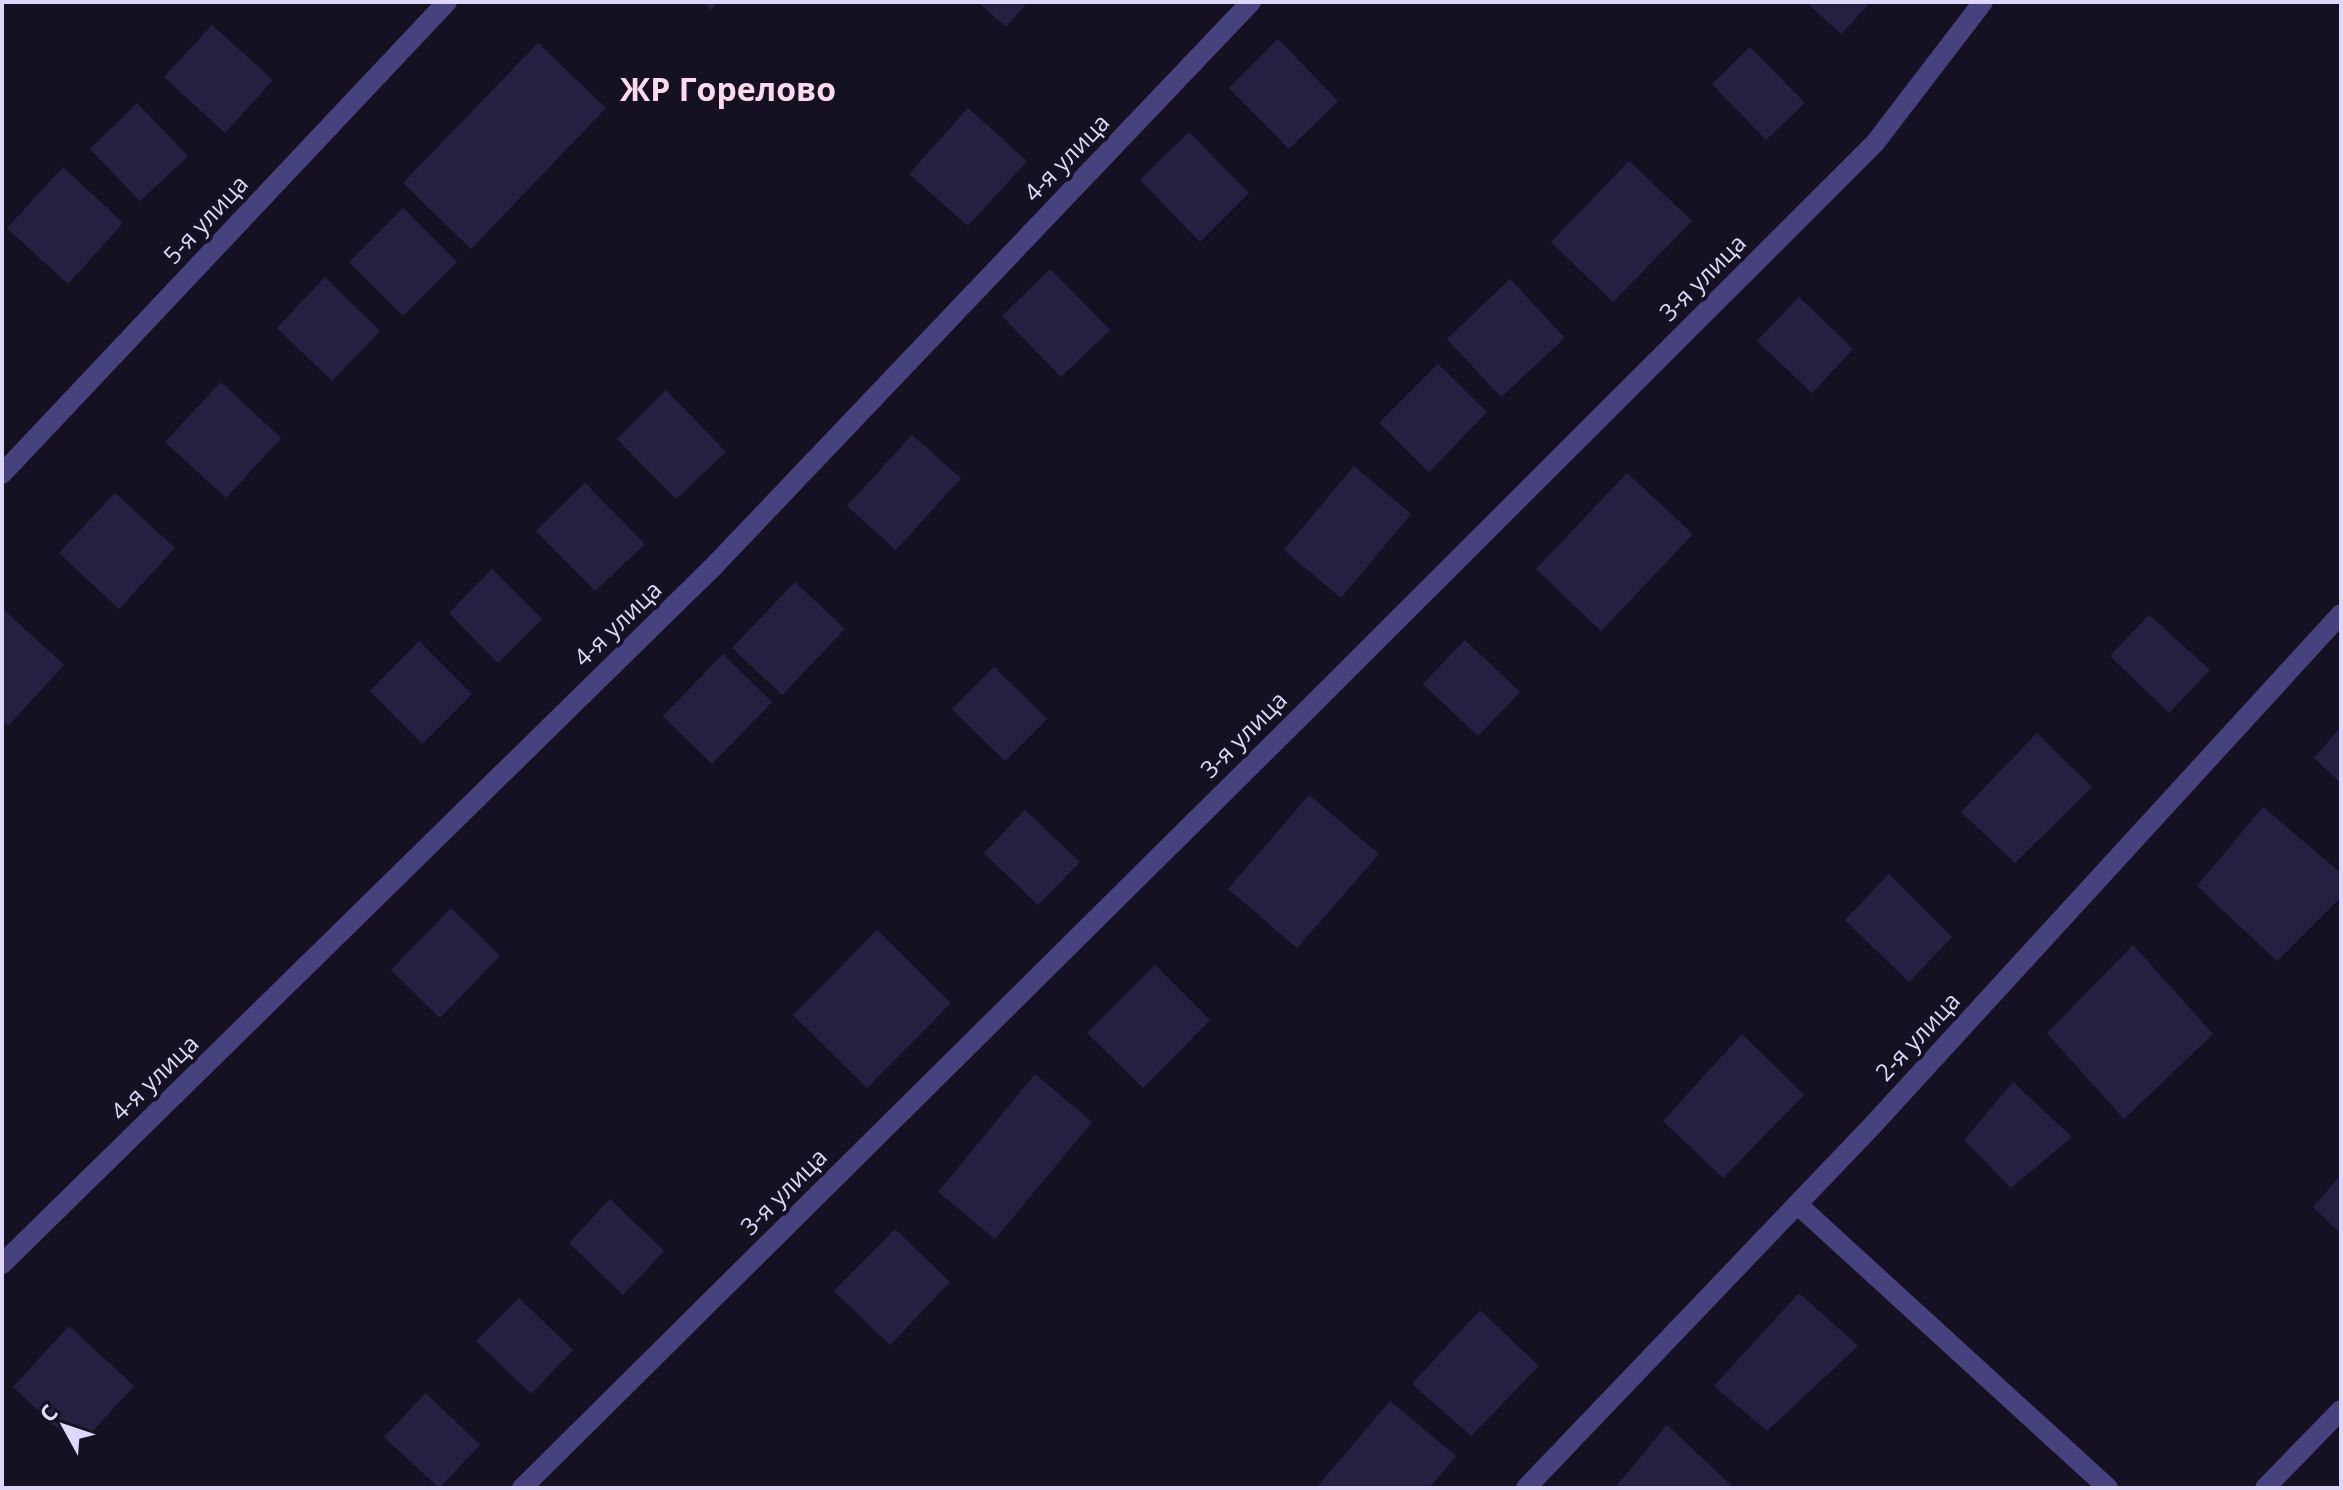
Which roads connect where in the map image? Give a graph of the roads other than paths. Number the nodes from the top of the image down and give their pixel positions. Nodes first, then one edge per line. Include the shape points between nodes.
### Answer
1 (447, 2) edge
2 (1251, 2) edge
3 (1983, 2) edge
4 (2, 474) edge
5 (2341, 614) edge
6 (1797, 1204) junction
7 (2, 1264) edge
8 (2341, 1410) edge
9 (522, 1488) edge
10 (1526, 1488) edge
11 (2108, 1488) edge
12 (2265, 1488) edge

1 - 4 street, 5-я улица
2 - 7 street, 4-я улица via 713,567
3 - 9 street, 3-я улица via 1875,143
5 - 6 street, 2-я улица
6 - 10 street, 2-я улица
6 - 11 street
8 - 12 street

